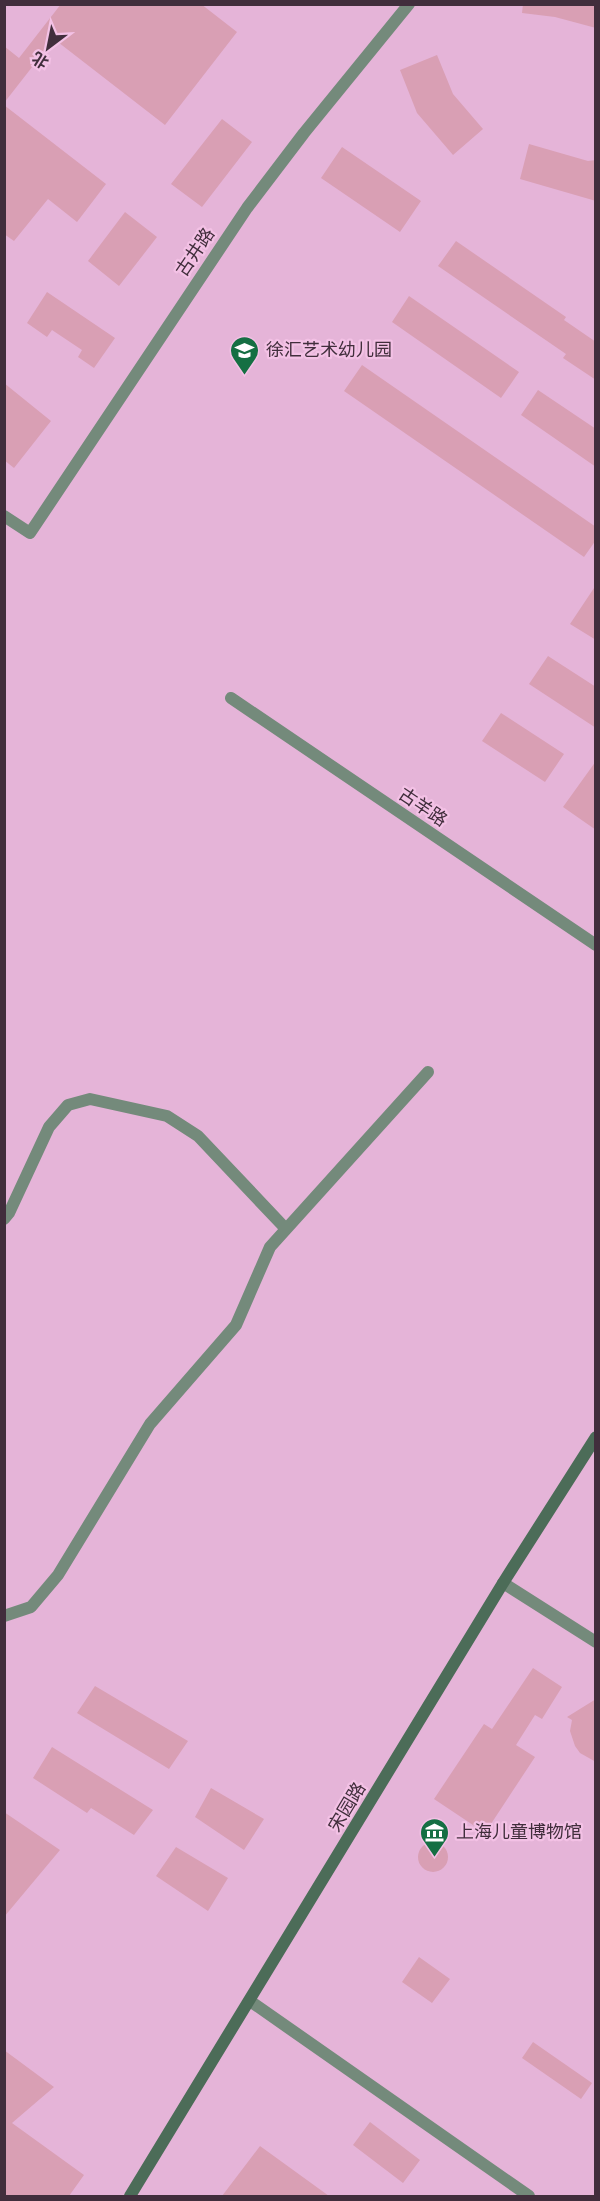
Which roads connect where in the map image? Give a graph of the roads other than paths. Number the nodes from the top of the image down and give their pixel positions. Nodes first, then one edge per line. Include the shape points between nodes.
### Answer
1 (409, 4) edge
2 (4, 516) edge
3 (231, 698) dead end
4 (596, 945) edge
5 (428, 1072) dead end
6 (4, 1219) edge
7 (286, 1229) junction
8 (596, 1437) edge
9 (503, 1583) junction
10 (4, 1616) edge
11 (596, 1642) edge
12 (250, 2001) junction
13 (130, 2196) edge
14 (529, 2196) edge

1 - 2 street, 古井路 via 247,208 30,533
3 - 4 street, 古羊路
5 - 7 street
6 - 7 street via 49,1127 68,1105 90,1099 167,1116 198,1136
7 - 10 street via 270,1247 236,1325 150,1424 58,1575 31,1607
8 - 9 main road, 宋园路
9 - 11 street
9 - 12 main road, 宋园路
12 - 13 main road, 宋园路
12 - 14 street

